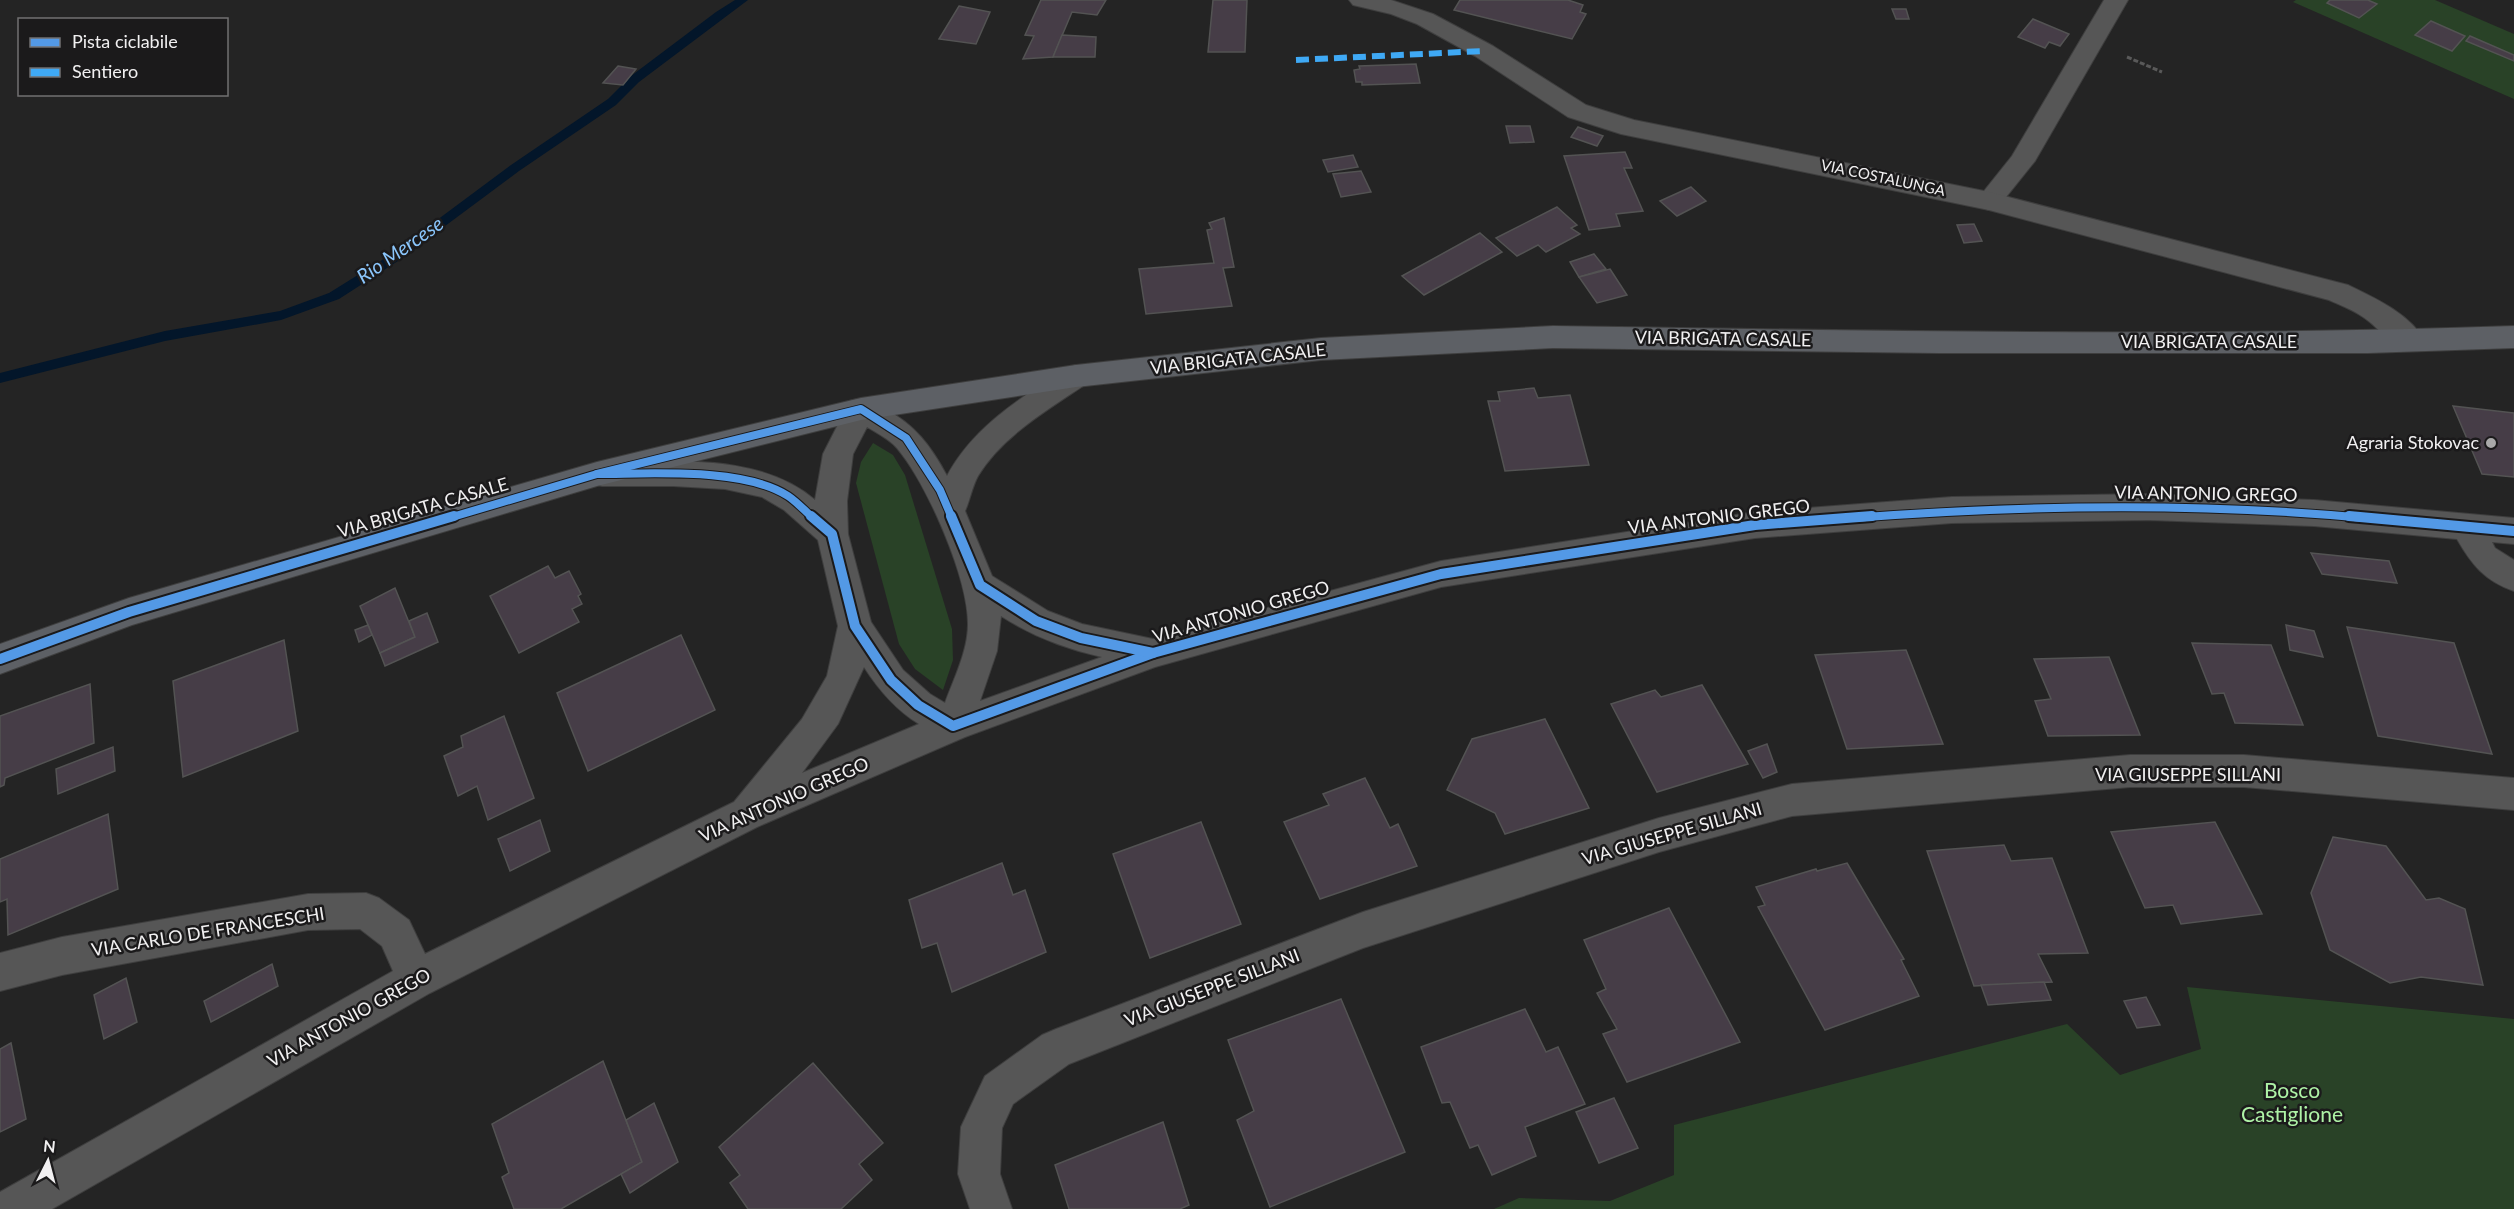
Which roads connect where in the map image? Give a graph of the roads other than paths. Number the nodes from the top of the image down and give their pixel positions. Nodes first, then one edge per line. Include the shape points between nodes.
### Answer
1 (1361, 0) edge
2 (2116, 0) edge
3 (1989, 201) junction
4 (2514, 337) edge
5 (2411, 341) junction
6 (1076, 376) junction
7 (861, 409) junction
8 (597, 474) junction
9 (949, 513) junction
10 (2466, 525) junction
11 (2514, 531) edge
12 (832, 534) junction
13 (2514, 578) edge
14 (980, 585) junction
15 (855, 626) junction
16 (1153, 653) junction
17 (0, 658) edge
18 (953, 726) junction
19 (2514, 794) edge
20 (744, 815) junction
21 (0, 972) edge
22 (416, 979) junction
23 (11, 1209) edge
24 (991, 1209) edge

1 - 3 street, VIA COSTALUNGA via 1425,19 1484,51 1577,111 1630,128
2 - 3 street via 2022,161
3 - 5 street, VIA COSTALUNGA via 2338,292 2374,310
4 - 5 main road, VIA BRIGATA CASALE
5 - 6 main road, VIA BRIGATA CASALE via 1938,342 1553,337 1321,349
6 - 7 main road, VIA BRIGATA CASALE
6 - 9 street via 1028,409 968,466
7 - 8 main road, VIA BRIGATA CASALE
7 - 9 street via 906,438 940,490
7 - 12 street via 838,454 831,501
8 - 12 street via 688,474 752,481 788,496
8 - 17 main road, VIA BRIGATA CASALE via 129,612
9 - 14 street
10 - 11 street, VIA ANTONIO GREGO
10 - 13 street via 2484,557
10 - 16 street, VIA ANTONIO GREGO via 2314,513 2149,507 1952,510 1755,525 1441,574
12 - 15 street
14 - 16 street via 1045,625 1081,638
14 - 18 street via 985,625 980,651
15 - 18 street via 891,680 918,705
15 - 20 street via 845,674 829,706
16 - 18 street, VIA ANTONIO GREGO
18 - 20 street, VIA ANTONIO GREGO
19 - 24 street, VIA GIUSEPPE SILLANI via 2244,771 2130,771 1792,800 1670,832 1362,930 1056,1049 999,1090 982,1127 979,1174
20 - 22 street, VIA ANTONIO GREGO
21 - 22 street, VIA CARLO DE FRANCESCHI via 62,956 308,912 366,911 396,933
22 - 23 street, VIA ANTONIO GREGO

